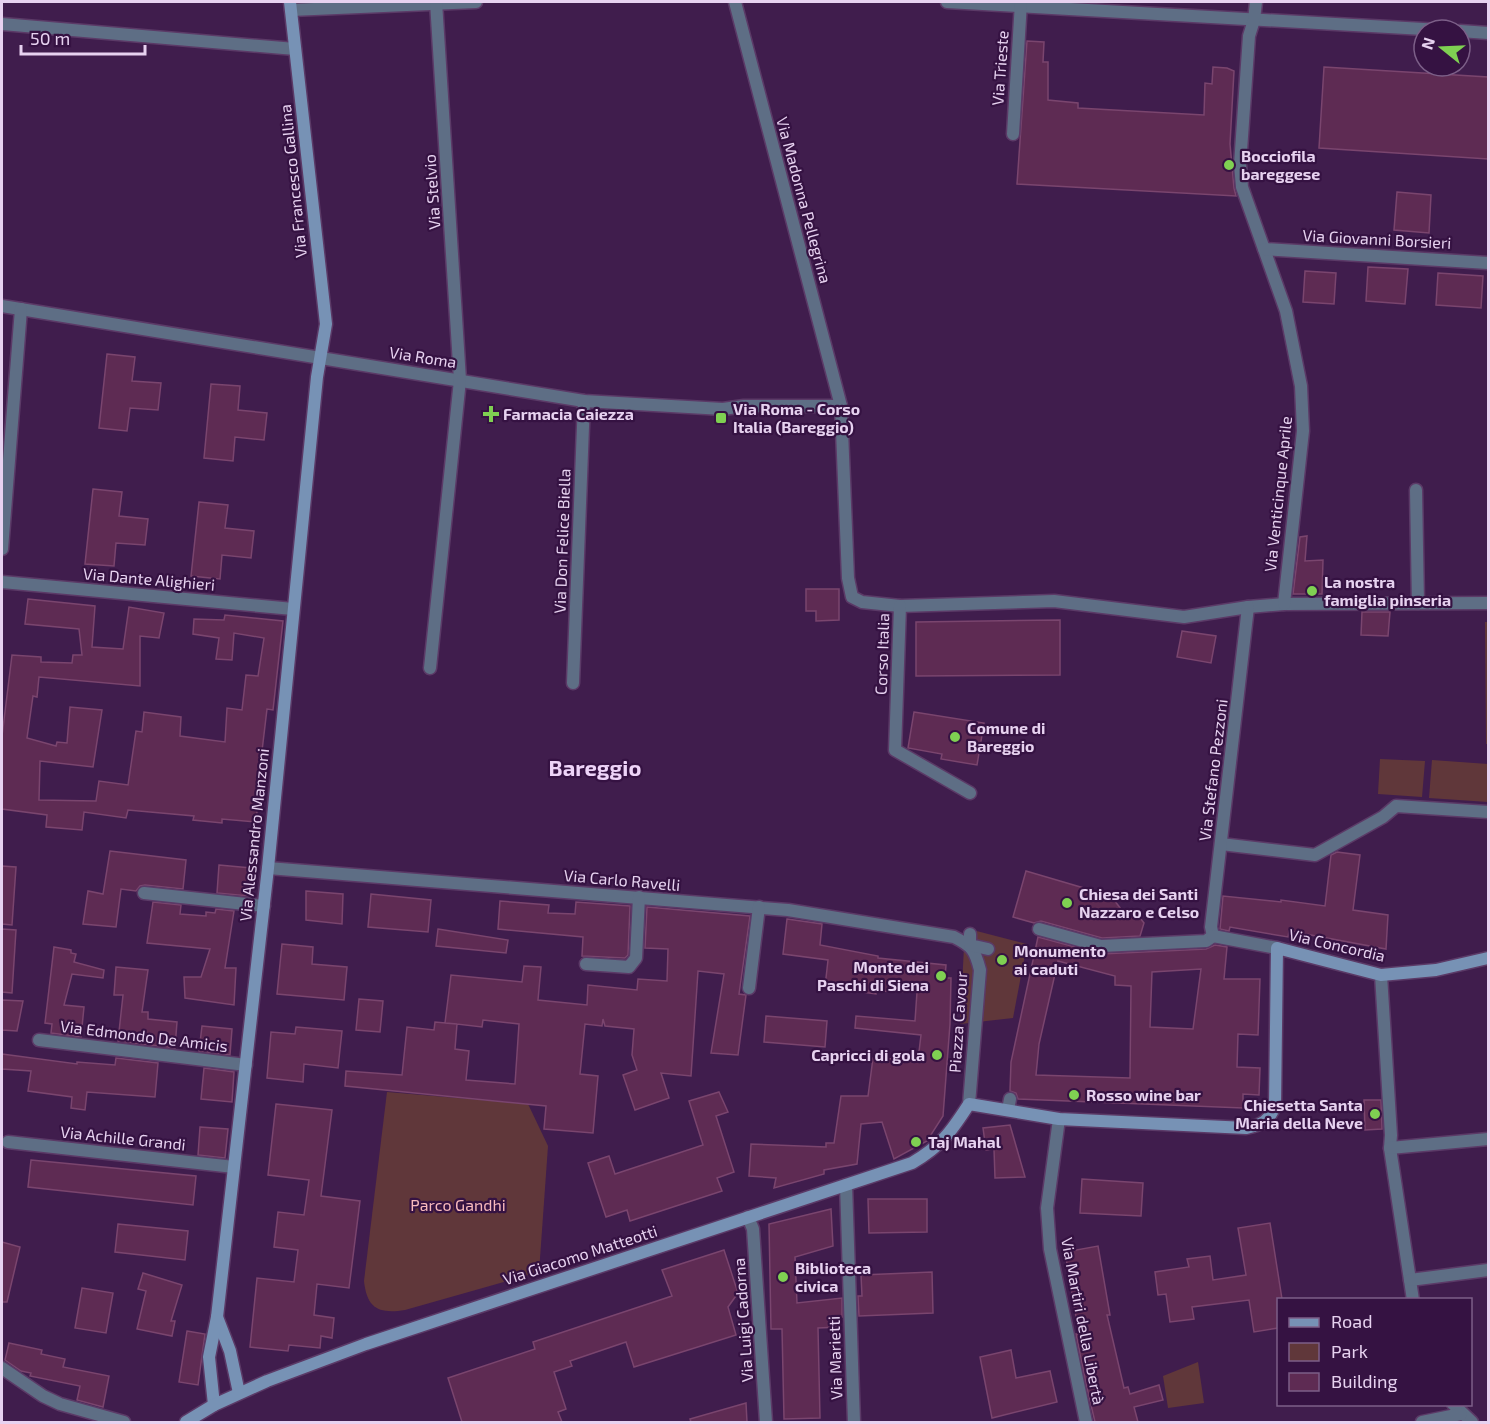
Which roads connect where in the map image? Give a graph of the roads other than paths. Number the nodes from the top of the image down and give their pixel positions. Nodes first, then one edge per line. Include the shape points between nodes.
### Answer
1 (436, 2) edge
2 (476, 2) edge
3 (735, 2) edge
4 (947, 2) edge
5 (1256, 2) edge
6 (1021, 3) edge
7 (291, 6) edge
8 (1254, 20) junction
9 (2, 24) edge
10 (1412, 28) edge
11 (1472, 32) edge
12 (1488, 33) edge
13 (295, 49) junction
14 (1013, 134) dead end
15 (1264, 249) junction
16 (1488, 262) edge
17 (2, 306) edge
18 (21, 309) junction
19 (320, 357) junction
20 (460, 380) junction
21 (584, 401) junction
22 (841, 406) junction
23 (1416, 490) dead end
24 (2, 549) edge
25 (2, 582) edge
26 (1419, 603) junction
27 (1488, 603) edge
28 (1284, 604) junction
29 (900, 606) junction
30 (1248, 607) junction
31 (292, 609) junction
32 (430, 668) dead end
33 (573, 683) dead end
34 (970, 793) dead end
35 (1488, 812) edge
36 (1221, 844) junction
37 (268, 868) junction
38 (144, 893) dead end
39 (639, 897) junction
40 (264, 906) junction
41 (759, 908) junction
42 (1039, 929) dead end
43 (1213, 936) junction
44 (970, 940) junction
45 (1277, 948) junction
46 (988, 949) dead end
47 (1488, 958) edge
48 (585, 964) dead end
49 (1381, 975) junction
50 (749, 988) dead end
51 (39, 1040) dead end
52 (246, 1065) junction
53 (969, 1104) junction
54 (1059, 1119) junction
55 (1488, 1139) edge
56 (8, 1142) dead end
57 (1390, 1148) junction
58 (234, 1167) junction
59 (846, 1185) junction
60 (748, 1217) junction
61 (1488, 1270) edge
62 (1410, 1280) junction
63 (1413, 1298) edge
64 (217, 1317) junction
65 (2, 1368) edge
66 (238, 1393) junction
67 (214, 1405) junction
68 (1457, 1409) edge
69 (124, 1422) edge
70 (186, 1422) edge
71 (766, 1422) edge
72 (854, 1422) edge
73 (1086, 1422) edge
74 (1422, 1422) edge
75 (1472, 1422) edge

1 - 2 street
1 - 7 street
1 - 20 street, Via Stelvio
3 - 22 street, Via Madonna Pellegrina
4 - 6 street
5 - 8 street, Via Venticinque Aprile
6 - 8 street
6 - 14 street, Via Trieste
7 - 13 street, Via Francesco Gallina
8 - 10 street
8 - 15 street, Via Venticinque Aprile via 1249,36 1240,165 1242,187
9 - 13 street
11 - 12 street
13 - 19 street, Via Francesco Gallina via 326,324
15 - 16 street, Via Giovanni Borsieri
15 - 28 street, Via Venticinque Aprile via 1286,311 1304,411
17 - 18 street, Via Roma
18 - 19 street, Via Roma
18 - 24 street
19 - 20 street, Via Roma
19 - 31 street, Via Alessandro Manzoni
20 - 21 street, Via Roma
20 - 32 street, Via Stelvio
21 - 22 street, Via Roma via 723,409
21 - 33 street, Via Don Felice Biella
22 - 29 street, Corso Italia via 852,597 862,602
23 - 26 street
25 - 31 street, Via Dante Alighieri
26 - 27 street
26 - 28 street
28 - 30 street
29 - 30 street via 1054,601 1184,617
29 - 34 street, Corso Italia via 895,750
30 - 36 street, Via Stefano Pezzoni
31 - 37 street, Via Alessandro Manzoni
35 - 36 street via 1396,806 1315,855
36 - 43 street, Via Stefano Pezzoni
37 - 39 street, Via Carlo Ravelli
37 - 40 street, Via Alessandro Manzoni
38 - 40 street
39 - 41 street, Via Carlo Ravelli
39 - 48 street via 634,963 629,967
40 - 52 street, Via Alessandro Manzoni
41 - 44 street, Via Carlo Ravelli
41 - 50 street
42 - 43 street via 1101,946 1206,941
43 - 45 street, Via Concordia
44 - 46 street, Via Carlo Ravelli
44 - 53 street, Piazza Cavour via 980,970 978,1068
45 - 49 street, Via Concordia
45 - 54 street via 1276,1089 1270,1118 1246,1128
47 - 49 street, Via Concordia via 1436,970
49 - 57 street
51 - 52 street, Via Edmondo De Amicis
52 - 58 street, Via Alessandro Manzoni
53 - 54 street via 1009,1104
53 - 59 street, Via Giacomo Matteotti via 934,1150 912,1163
54 - 73 street, Via Martiri della Libertà via 1047,1208 1050,1250
55 - 57 street
56 - 58 street, Via Achille Grandi
57 - 62 street
58 - 64 street, Via Alessandro Manzoni
59 - 60 street, Via Giacomo Matteotti
59 - 72 street, Via Marietti
60 - 66 street, Via Giacomo Matteotti via 411,1328
60 - 71 street, Via Luigi Cadorna via 753,1229
61 - 62 street
62 - 63 street
64 - 66 street, Via Alessandro Manzoni via 230,1351
64 - 67 street, Via Alessandro Manzoni via 209,1357
65 - 69 street via 60,1404
66 - 67 street, Via Giacomo Matteotti
67 - 70 street, Via Giacomo Matteotti
68 - 74 street
68 - 75 street

